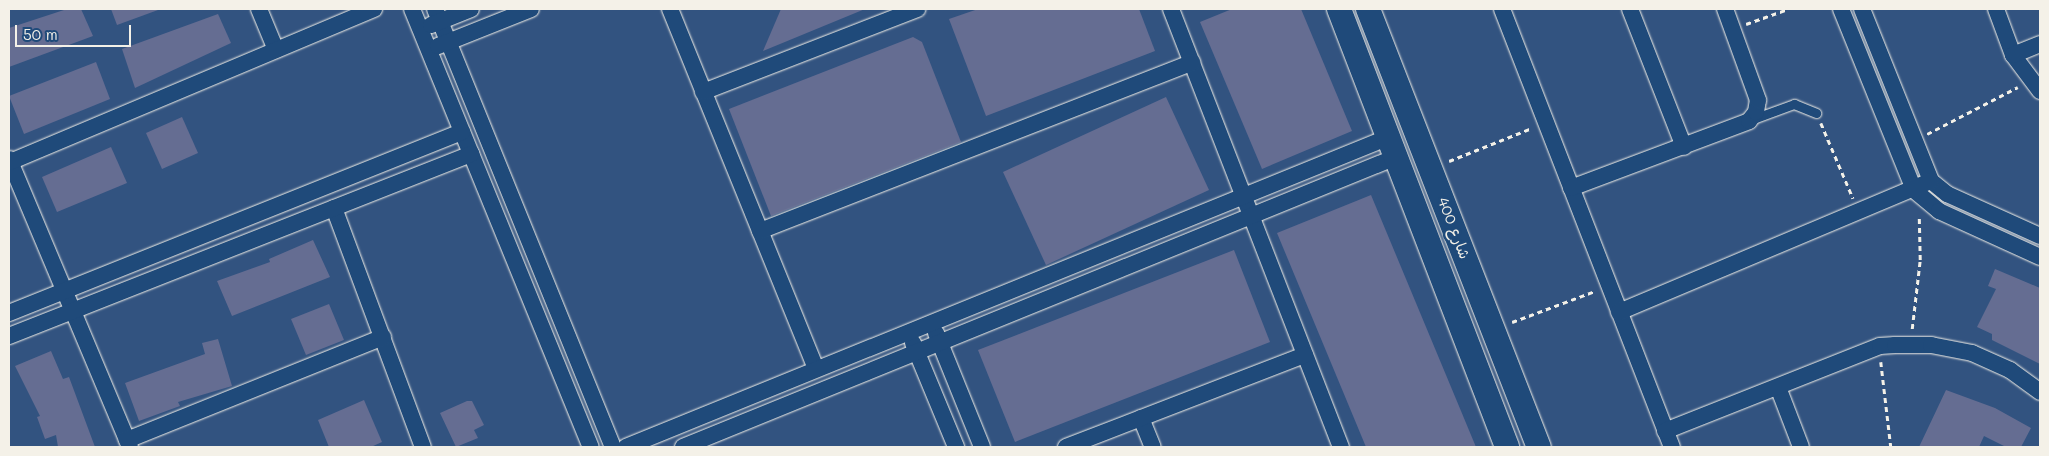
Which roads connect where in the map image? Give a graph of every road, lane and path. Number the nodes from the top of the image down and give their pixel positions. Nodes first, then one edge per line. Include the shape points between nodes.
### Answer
1 (259, 9) edge
2 (374, 9) edge
3 (412, 9) edge
4 (471, 9) edge
5 (531, 9) edge
6 (670, 9) edge
7 (917, 9) edge
8 (1170, 9) edge
9 (1338, 9) edge
10 (1368, 9) edge
11 (1502, 9) edge
12 (1630, 9) edge
13 (1725, 9) edge
14 (1788, 9) edge
15 (1841, 9) edge
16 (1862, 9) edge
17 (1996, 9) edge
18 (438, 15) edge
19 (421, 29) junction
20 (1732, 29) junction
21 (448, 42) junction
22 (2040, 44) edge
23 (276, 50) junction
24 (429, 50) junction
25 (2013, 55) junction
26 (1192, 63) junction
27 (2035, 86) edge
28 (703, 92) junction
29 (1816, 113) joint
30 (1748, 121) junction
31 (1546, 123) junction
32 (1415, 127) junction
33 (462, 132) junction
34 (1913, 142) junction
35 (1392, 147) junction
36 (1684, 147) junction
37 (471, 154) junction
38 (9, 160) edge
39 (1431, 168) junction
40 (1931, 181) junction
41 (1571, 188) junction
42 (1916, 193) junction
43 (1244, 196) junction
44 (334, 208) junction
45 (1859, 212) junction
46 (1251, 216) junction
47 (760, 231) junction
48 (2040, 236) edge
49 (2040, 257) edge
50 (1609, 286) junction
51 (64, 292) junction
52 (73, 312) junction
53 (1620, 312) junction
54 (9, 313) edge
55 (932, 322) junction
56 (1494, 329) junction
57 (908, 332) junction
58 (9, 336) edge
59 (383, 337) junction
60 (940, 343) junction
61 (1910, 344) junction
62 (1880, 346) junction
63 (917, 352) junction
64 (1305, 355) junction
65 (816, 369) junction
66 (1778, 387) junction
67 (2040, 392) edge
68 (1141, 418) junction
69 (1665, 431) junction
70 (129, 444) edge
71 (423, 447) edge
72 (591, 447) edge
73 (613, 447) edge
74 (626, 447) edge
75 (682, 447) edge
76 (956, 447) edge
77 (982, 447) edge
78 (1066, 447) edge
79 (1153, 447) edge
80 (1341, 447) edge
81 (1507, 447) edge
82 (1539, 447) edge
83 (1672, 447) edge
84 (1800, 447) edge
85 (1891, 447) edge

1 - 23 street
2 - 23 street
3 - 19 street
4 - 18 street
5 - 21 street
6 - 28 street
7 - 28 street
8 - 26 street
9 - 35 street, شارع 400
10 - 32 street, شارع 400
11 - 31 street
12 - 36 street
13 - 20 street
14 - 20 path
15 - 42 street
16 - 34 street
17 - 25 street
18 - 19 street
18 - 21 street
19 - 24 street
20 - 30 street via 1758,100 1756,112
21 - 24 street
21 - 73 street
22 - 25 street
23 - 38 street
24 - 33 street
25 - 27 street
26 - 43 street
26 - 47 street
27 - 34 path
28 - 47 street
29 - 30 lane via 1794,104
29 - 45 path
30 - 36 street
31 - 39 path
31 - 41 street
32 - 35 street
32 - 39 street, شارع 400
33 - 37 street
33 - 51 street
34 - 40 street
35 - 43 street
35 - 46 street
35 - 81 street, شارع 400
36 - 41 street
37 - 44 street
37 - 72 street
38 - 51 street
39 - 56 street, شارع 400
40 - 42 street
40 - 48 street via 1947,194
41 - 50 street
42 - 45 street
42 - 49 street via 1939,211
42 - 61 path via 1920,260
43 - 46 street
43 - 55 street
44 - 52 street
44 - 59 street
45 - 53 street
46 - 60 street
46 - 64 street
47 - 65 street
50 - 53 street
50 - 56 path
51 - 52 street
51 - 54 street
52 - 58 street
52 - 70 street
53 - 69 street
55 - 57 street
55 - 60 street
56 - 82 street, شارع 400
57 - 63 street
57 - 65 street
59 - 70 street
59 - 71 street
60 - 63 street
60 - 77 street
61 - 62 street
61 - 67 street via 1951,348 1978,356 2010,370
62 - 66 street
62 - 85 path
63 - 75 street
63 - 76 street
64 - 68 street
64 - 80 street
65 - 74 street
66 - 69 street
66 - 84 street
68 - 78 street
68 - 79 street
69 - 83 street

